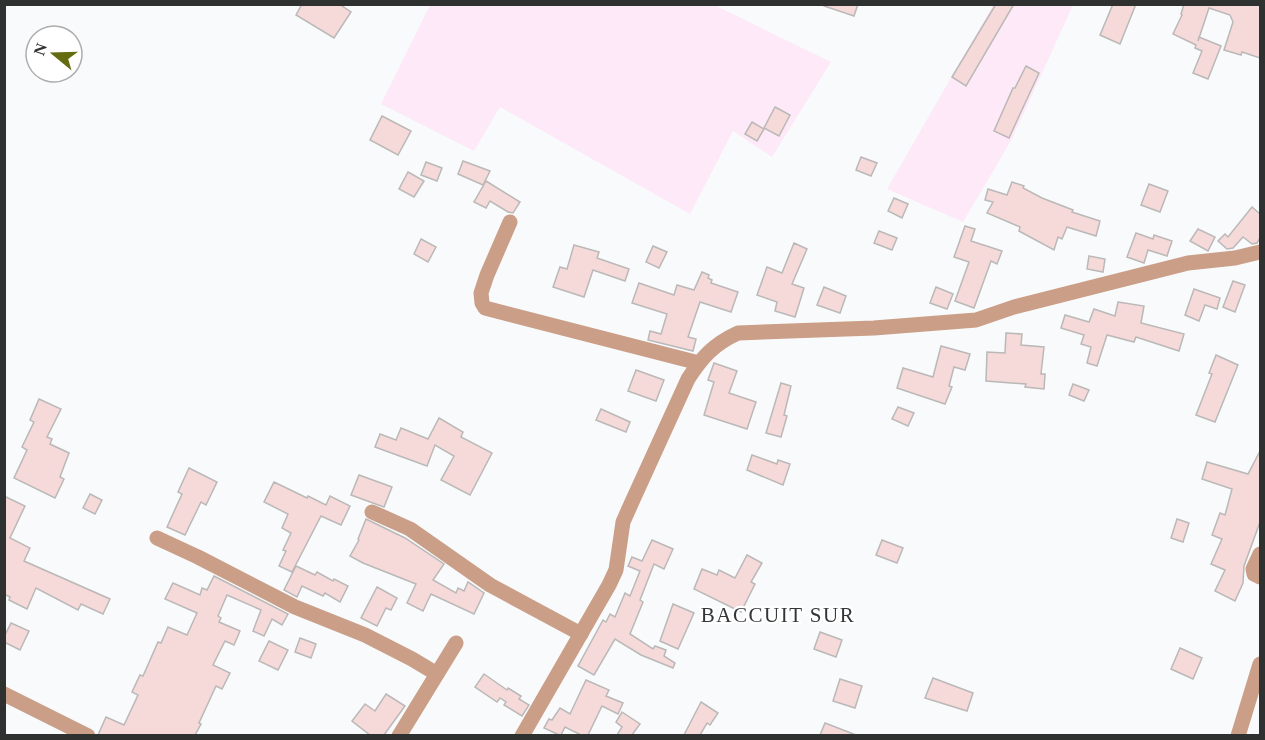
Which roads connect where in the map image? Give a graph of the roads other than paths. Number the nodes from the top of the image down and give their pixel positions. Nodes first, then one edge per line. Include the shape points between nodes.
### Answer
1 (510, 222) dead end
2 (1260, 252) edge
3 (699, 363) junction
4 (372, 512) dead end
5 (158, 538) dead end
6 (1260, 554) edge
7 (1260, 577) edge
8 (581, 634) junction
9 (456, 644) dead end
10 (1260, 664) edge
11 (436, 674) junction
12 (4, 694) edge
13 (88, 735) edge
14 (399, 735) edge
15 (522, 735) edge
16 (1238, 735) edge

1 - 3 street via 483,287 485,308
2 - 3 street via 1188,263 1014,306 976,320 738,333 719,342
3 - 8 street via 623,522 616,570
4 - 8 street via 410,529 482,580
5 - 11 street via 295,607 365,635
6 - 7 street via 1253,570
8 - 15 street
9 - 11 street
10 - 16 street
11 - 14 street
12 - 13 street

